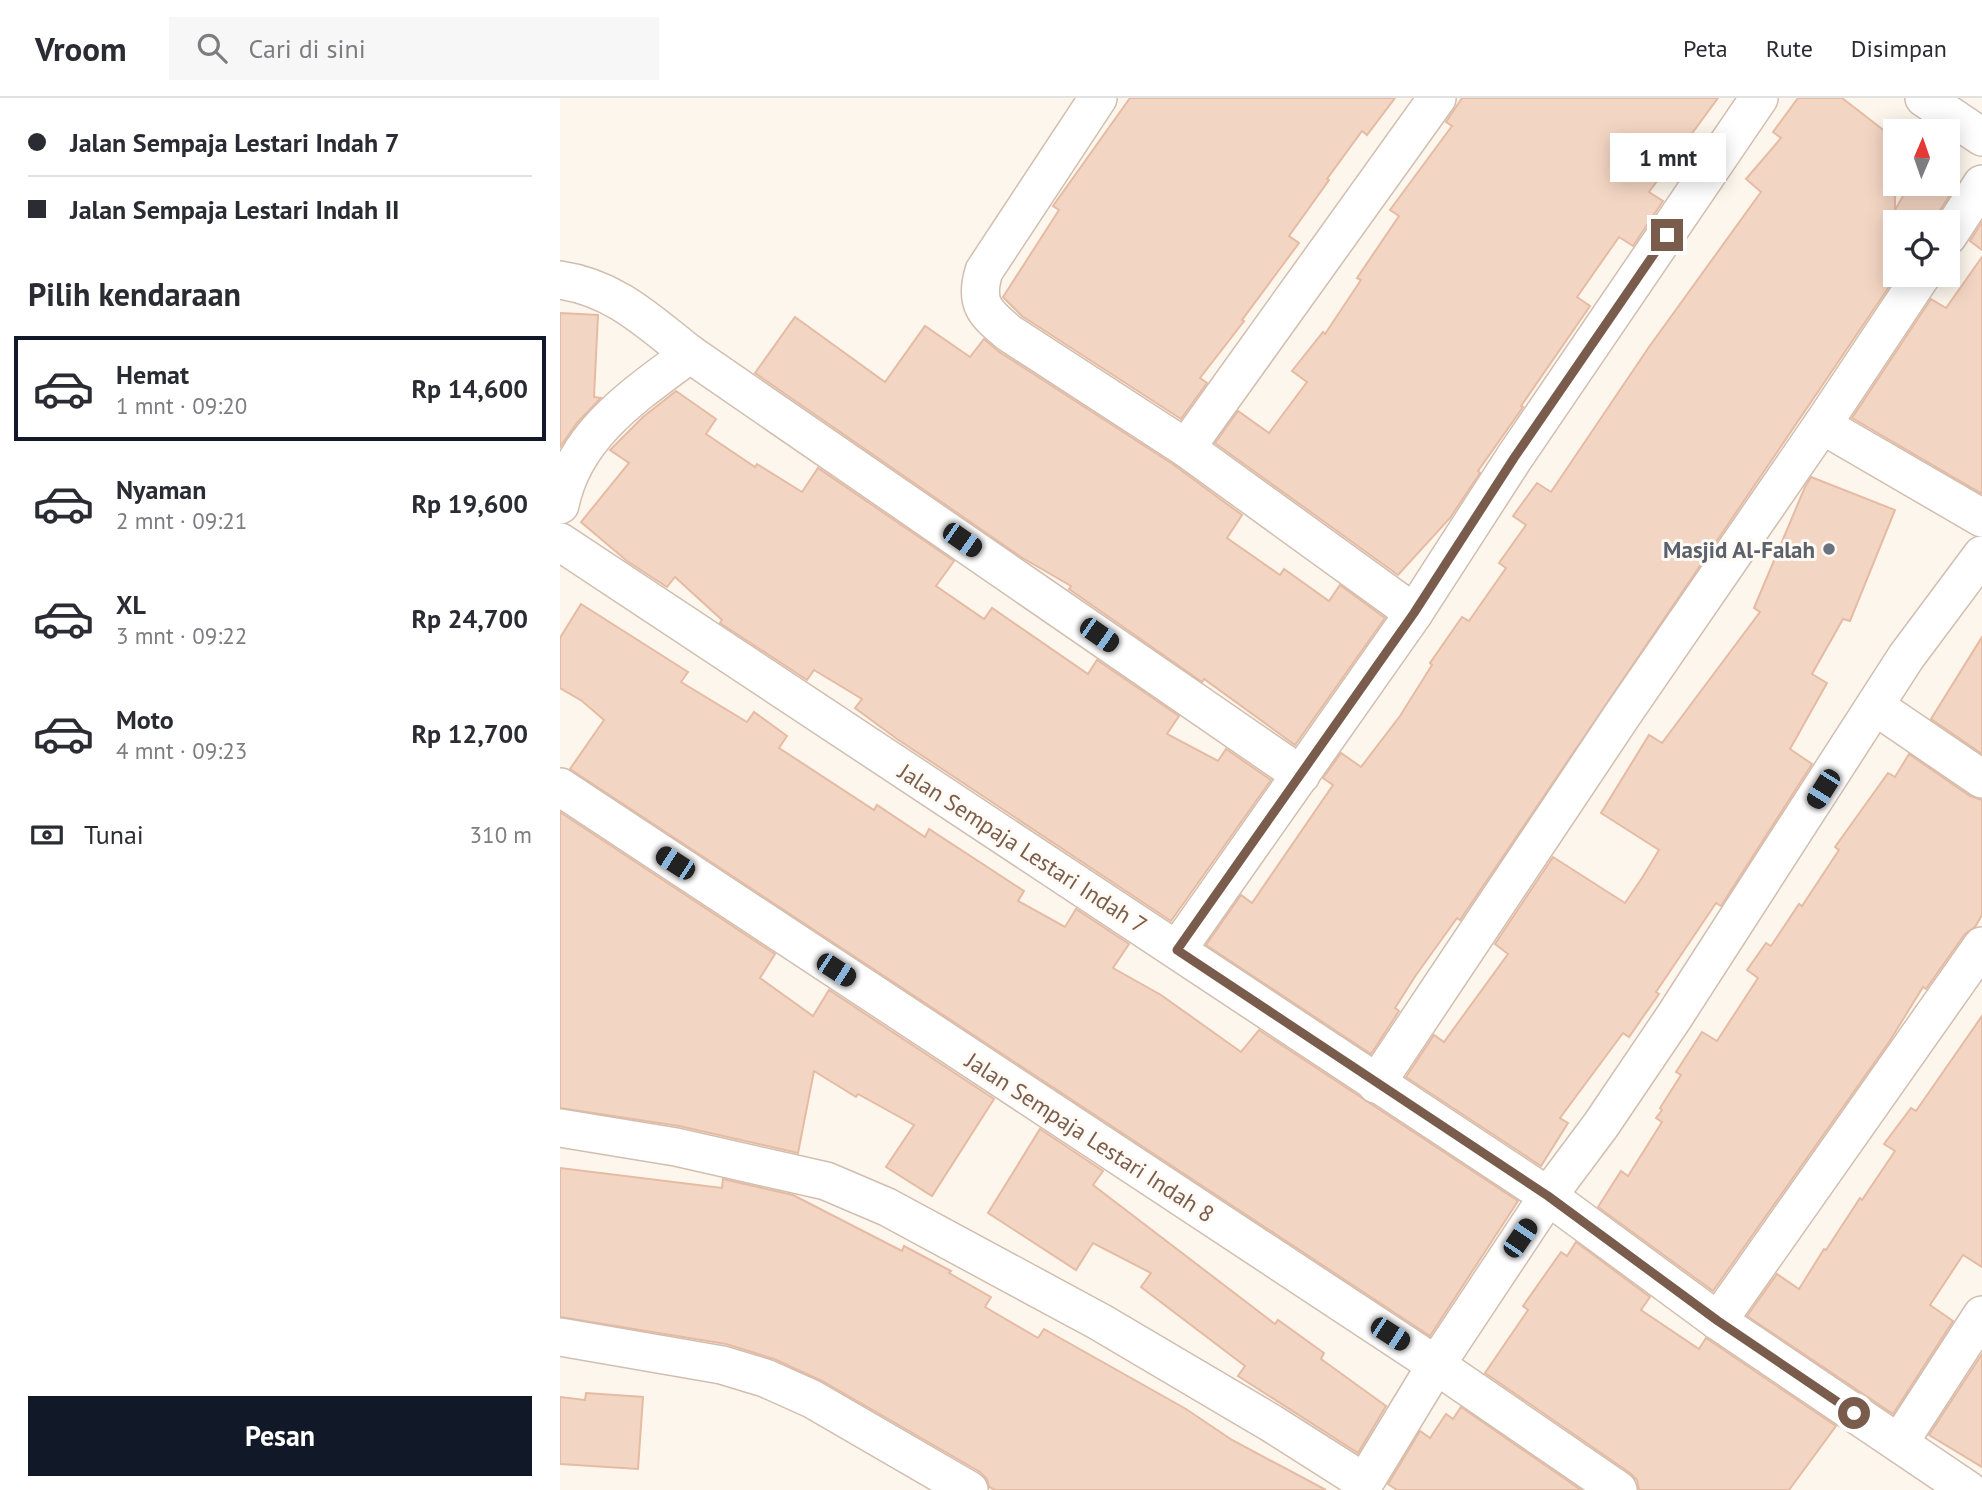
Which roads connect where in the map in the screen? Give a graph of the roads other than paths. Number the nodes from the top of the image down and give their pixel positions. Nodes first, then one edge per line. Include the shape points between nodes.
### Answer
1 (1098, 98) edge
2 (1437, 98) edge
3 (1759, 98) edge
4 (1924, 98) edge
5 (1982, 136) edge
6 (1982, 184) edge
7 (1960, 218) edge
8 (560, 280) edge
9 (1914, 287) edge
10 (690, 354) junction
11 (1822, 425) junction
12 (1186, 448) junction
13 (560, 505) edge
14 (1982, 518) edge
15 (560, 542) edge
16 (1982, 555) edge
17 (1414, 613) junction
18 (1875, 706) junction
19 (1301, 775) junction
20 (1982, 779) edge
21 (560, 787) edge
22 (1982, 946) edge
23 (1177, 950) junction
24 (1377, 1084) junction
25 (560, 1128) edge
26 (1548, 1196) junction
27 (1982, 1315) edge
28 (1718, 1321) junction
29 (560, 1337) edge
30 (1436, 1364) junction
31 (1899, 1443) junction
32 (1362, 1486) edge
33 (969, 1490) edge
34 (1618, 1490) edge
35 (1968, 1490) edge

1 - 12 street via 984,271 979,298 990,317 1009,333
2 - 12 street
3 - 17 street
4 - 5 street
6 - 7 street
8 - 10 street via 613,297
9 - 11 street
10 - 13 street via 623,403 589,440
10 - 19 street
11 - 14 street
11 - 24 street
12 - 17 street
15 - 23 street, Jalan Sempaja Lestari Indah 7
16 - 18 street
17 - 19 street
18 - 20 street
18 - 26 street via 1674,1017
19 - 23 street
21 - 30 street, Jalan Sempaja Lestari Indah 8
22 - 28 street
23 - 24 street, Jalan Sempaja Lestari Indah 7
24 - 26 street, Jalan Sempaja Lestari Indah 7
25 - 32 street via 676,1147 826,1181 887,1207 1100,1322 1271,1423
26 - 28 street, Jalan Sempaja Lestari Indah 7
26 - 30 street
27 - 31 street
28 - 31 street, Jalan Sempaja Lestari Indah 7
29 - 33 street via 722,1365 765,1378 812,1399
30 - 32 street
30 - 34 street, Jalan Sempaja Lestari Indah 8
31 - 35 street, Jalan Sempaja Lestari Indah 7

